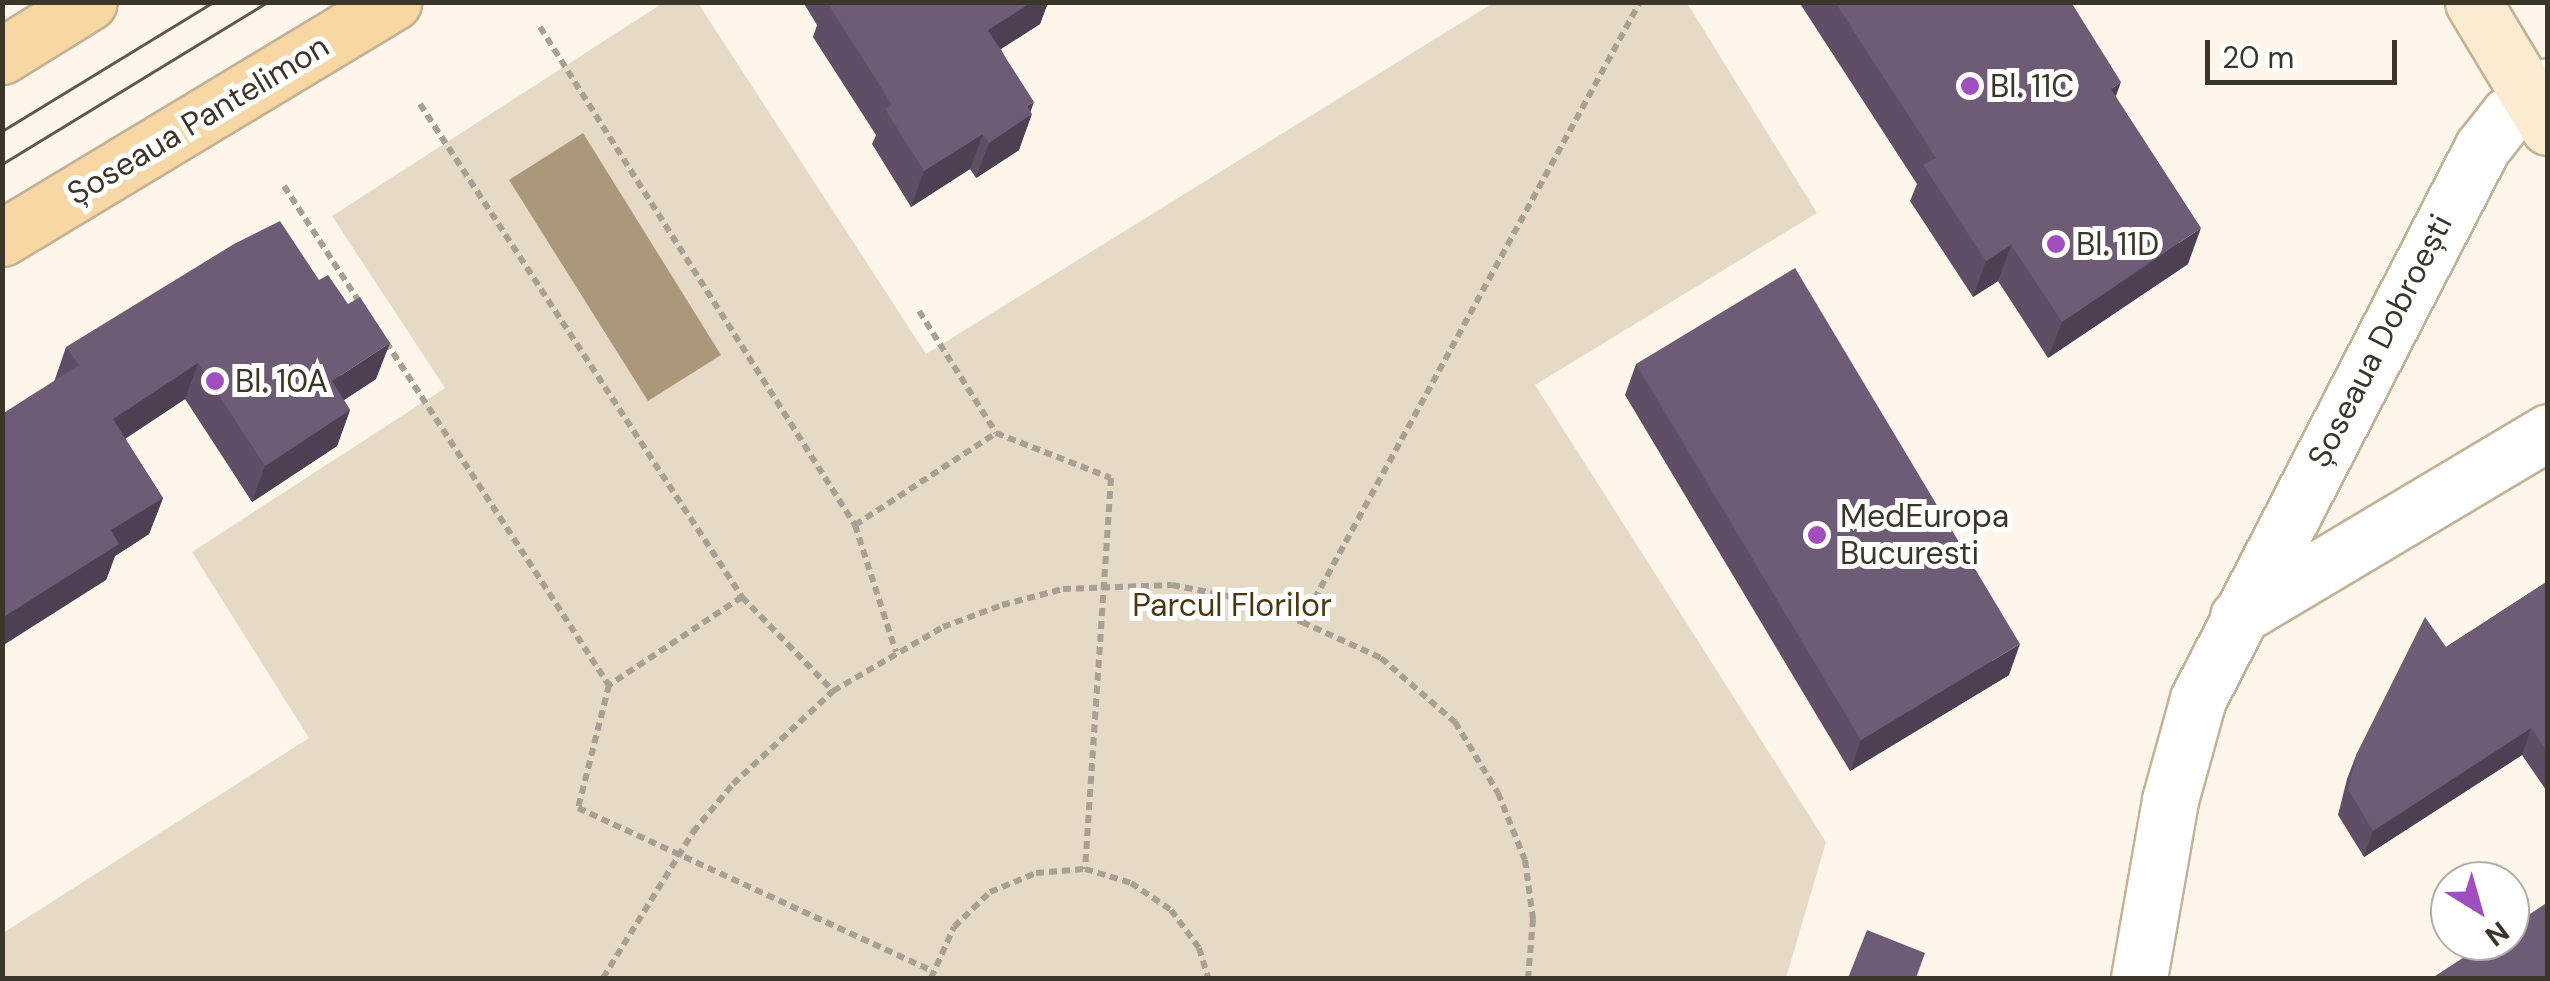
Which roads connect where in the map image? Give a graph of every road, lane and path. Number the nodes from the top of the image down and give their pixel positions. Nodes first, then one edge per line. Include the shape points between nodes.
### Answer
1 (90, 2) edge
2 (393, 2) edge
3 (1640, 2) edge
4 (2473, 2) edge
5 (540, 27) dead end
6 (2, 56) edge
7 (2542, 103) edge
8 (420, 104) dead end
9 (284, 186) dead end
10 (2, 238) edge
11 (920, 311) dead end
12 (370, 319) edge
13 (382, 336) edge
14 (2548, 432) edge
15 (996, 433) junction
16 (855, 525) junction
17 (1101, 586) junction
18 (742, 597) junction
19 (2238, 617) junction
20 (1302, 622) junction
21 (896, 652) junction
22 (609, 685) junction
23 (833, 692) junction
24 (675, 858) junction
25 (1085, 869) junction
26 (932, 975) edge
27 (603, 978) edge
28 (1208, 978) edge
29 (1528, 978) edge
30 (2139, 978) edge

1 - 6 main road
2 - 10 main road, Șoseaua Pantelimon
3 - 20 path
4 - 7 main road
5 - 16 path
7 - 19 street, Șoseaua Dobroești via 2508,115 2473,164
8 - 18 path
9 - 12 path
11 - 15 path
13 - 22 path
14 - 19 street
15 - 16 path
15 - 17 path via 1111,478
16 - 21 path
17 - 20 path via 1224,594
17 - 21 path via 1002,605
17 - 25 path
18 - 22 path
18 - 23 path
19 - 30 street, Șoseaua Dobroești via 2198,698 2182,751
20 - 29 path via 1381,658 1455,722 1498,794 1525,860 1533,919
21 - 23 path
22 - 24 path via 578,808
23 - 24 path via 733,784
24 - 26 path
24 - 27 path
25 - 26 path via 1036,872 990,892 954,927
25 - 28 path via 1131,883 1171,910 1199,948

